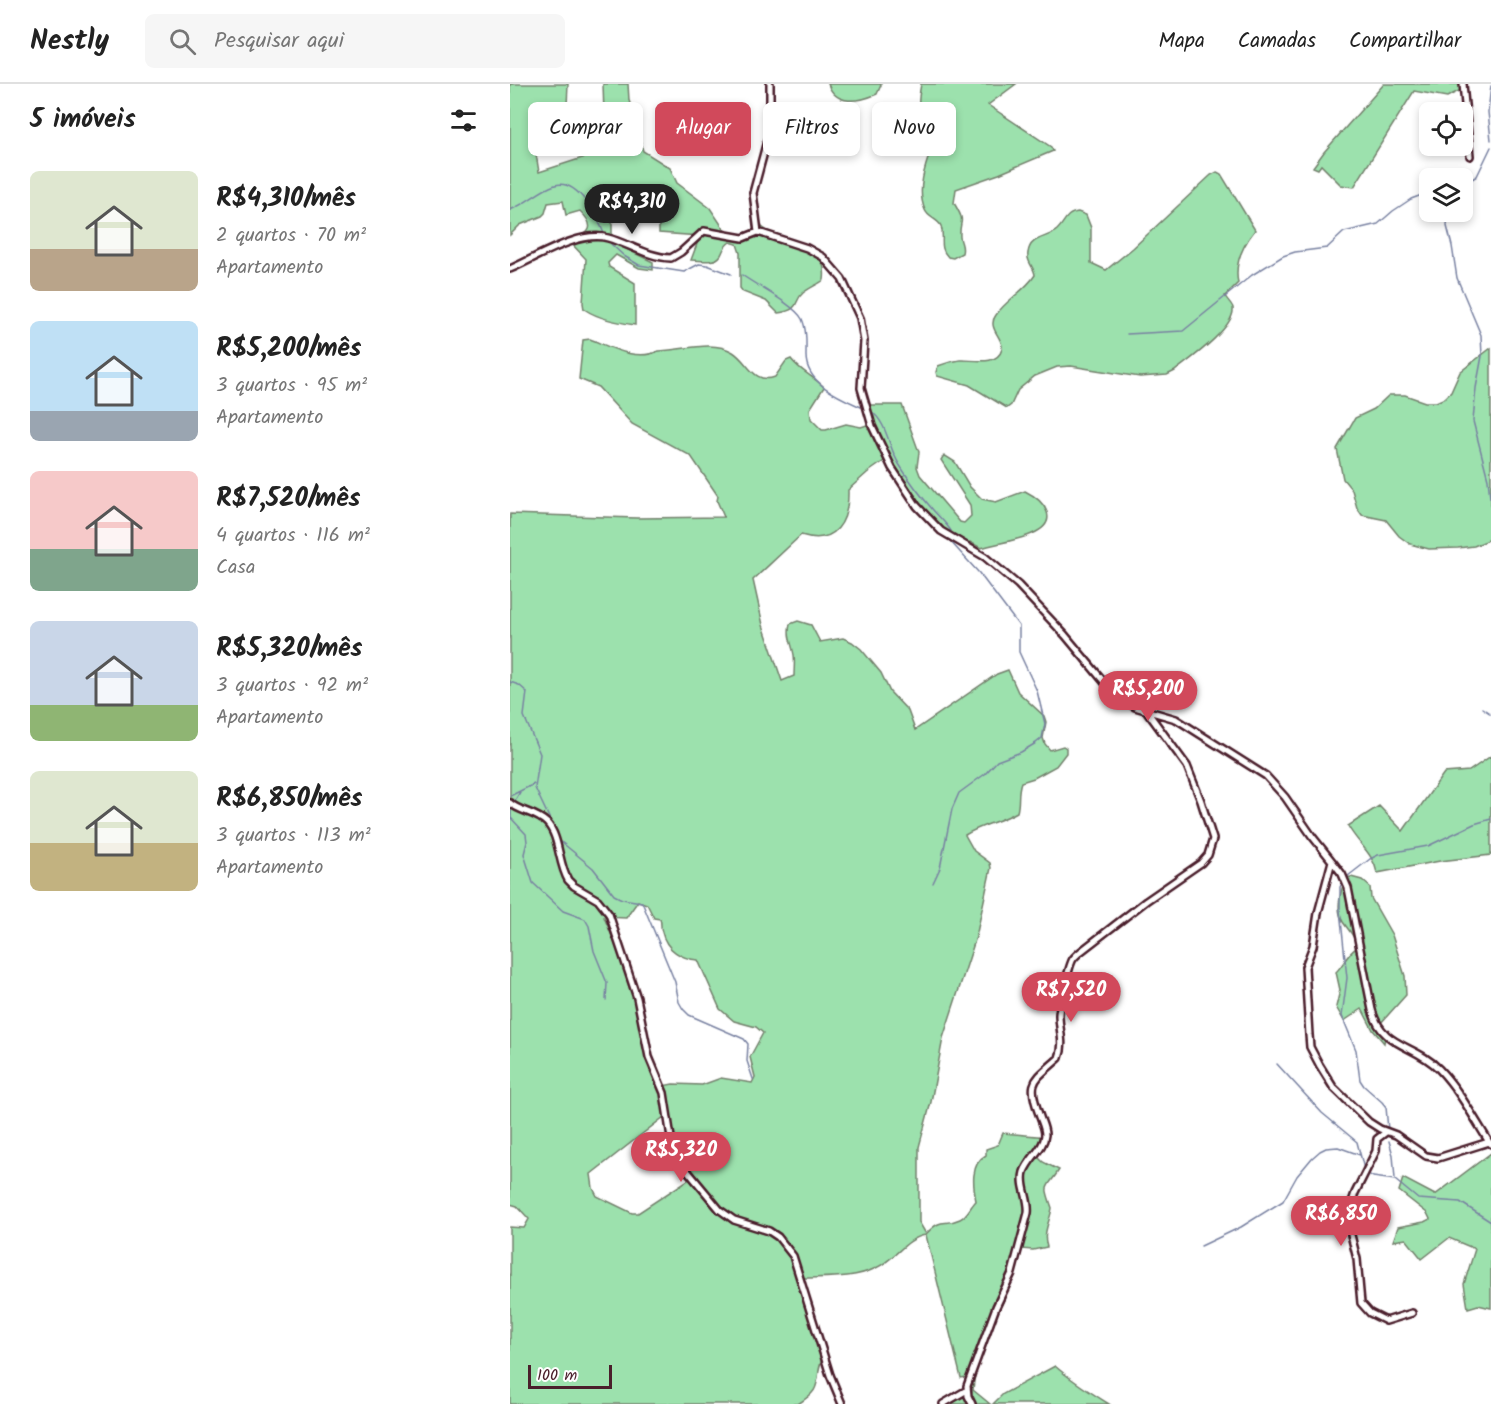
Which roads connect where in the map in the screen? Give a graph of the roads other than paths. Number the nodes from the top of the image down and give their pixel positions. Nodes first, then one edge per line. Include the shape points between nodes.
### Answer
1 (770, 84) edge
2 (1463, 84) edge
3 (1465, 102) edge
4 (758, 232) junction
5 (510, 269) edge
6 (1146, 710) junction
7 (510, 802) edge
8 (1332, 861) junction
9 (1386, 1132) junction
10 (1490, 1143) edge
11 (1412, 1313) dead end
12 (967, 1390) junction
13 (842, 1404) edge
14 (943, 1404) edge
15 (972, 1404) edge

1 - 4 street via 769,138 753,193
2 - 3 street
4 - 5 street via 743,238 704,231 671,258 594,237 561,246
4 - 6 street via 816,252 842,279 863,332 861,387 867,411 891,468 917,506 942,531 985,557 1010,578 1065,635 1110,690 1126,703
6 - 8 street via 1176,719 1260,771 1285,796
6 - 12 street via 1191,774 1211,832 1212,848 1201,863 1075,956 1070,965 1059,1014 1061,1054 1033,1086 1045,1137 1024,1173 1028,1208 1015,1264
7 - 13 street via 549,825 568,880 598,900 609,914 637,998 649,1057 664,1093 676,1157 720,1210 734,1220 769,1230 788,1248
8 - 9 street via 1305,967 1310,1047 1334,1086 1369,1122
8 - 10 street via 1348,888 1378,1026 1388,1038 1439,1069
9 - 10 street via 1432,1158
9 - 11 street via 1377,1139 1376,1151 1351,1201 1351,1242 1364,1308 1386,1321
12 - 14 street
12 - 15 street

